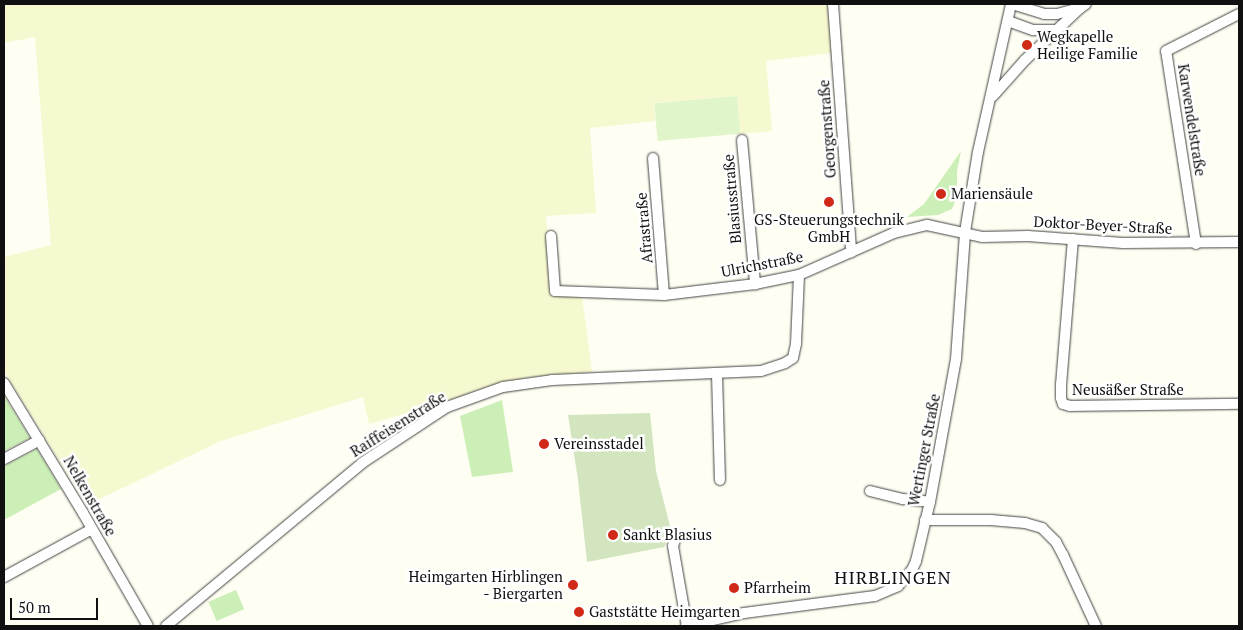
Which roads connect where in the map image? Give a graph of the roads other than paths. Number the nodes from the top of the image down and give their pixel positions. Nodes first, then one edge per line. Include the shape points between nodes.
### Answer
1 (833, 4) edge
2 (1012, 4) edge
3 (1083, 6) edge
4 (1239, 14) edge
5 (1008, 21) junction
6 (1054, 30) junction
7 (992, 98) junction
8 (742, 140) dead end
9 (653, 158) dead end
10 (965, 232) junction
11 (551, 236) dead end
12 (1073, 239) junction
13 (1239, 242) edge
14 (1196, 244) junction
15 (851, 252) junction
16 (799, 275) junction
17 (755, 284) junction
18 (664, 295) junction
19 (717, 374) junction
20 (4, 383) edge
21 (1239, 404) edge
22 (39, 440) junction
23 (4, 459) edge
24 (720, 480) dead end
25 (870, 491) dead end
26 (930, 502) junction
27 (926, 520) junction
28 (92, 529) junction
29 (676, 537) dead end
30 (4, 577) edge
31 (148, 626) edge
32 (166, 626) edge
33 (686, 626) edge
34 (1096, 626) edge

1 - 15 street, Georgenstraße
2 - 3 street via 1044,14 1057,14
2 - 5 street, Wertinger Straße
3 - 6 street, Wertinger Straße
4 - 14 street, Karwendelstraße via 1166,51
5 - 6 street via 1033,30
5 - 7 street, Wertinger Straße
6 - 7 street, Wertinger Straße
7 - 10 street, Wertinger Straße via 978,152
8 - 17 street, Blasiusstraße
9 - 18 street, Afrastraße
10 - 12 street, Doktor-Beyer-Straße via 982,237
10 - 15 street, Ulrichstraße via 938,226 916,226
10 - 26 street, Wertinger Straße via 958,341
11 - 18 street, Ulrichstraße via 555,292
12 - 14 street, Doktor-Beyer-Straße
12 - 21 street, Neusäßer Straße via 1063,404
13 - 14 street, Doktor-Beyer-Straße
15 - 16 street, Ulrichstraße
16 - 17 street, Ulrichstraße
16 - 19 street, Raiffeisenstraße via 798,329 793,358 761,371
17 - 18 street, Ulrichstraße
19 - 24 street
19 - 32 street, Raiffeisenstraße via 697,372 503,387 447,408 362,463
20 - 22 street, Nelkenstraße
22 - 23 street
22 - 28 street, Nelkenstraße
25 - 26 street
26 - 27 street, Wertinger Straße
27 - 33 street, Wertinger Straße via 912,570 898,586 886,593 744,613
27 - 34 street via 991,520 1042,528 1060,548
28 - 30 street
28 - 31 street, Nelkenstraße
29 - 33 street via 673,546

